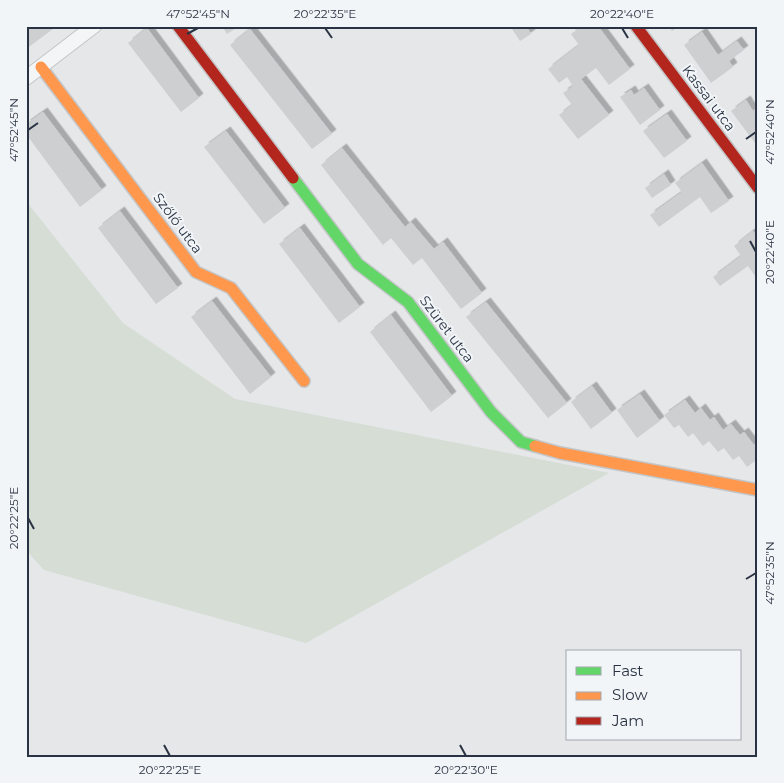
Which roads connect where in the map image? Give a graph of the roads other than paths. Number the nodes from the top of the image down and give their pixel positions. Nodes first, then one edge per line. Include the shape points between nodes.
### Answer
1 (94, 26) edge
2 (178, 26) edge
3 (636, 26) edge
4 (41, 67) junction
5 (26, 78) edge
6 (758, 188) edge
7 (304, 381) dead end
8 (758, 490) edge

1 - 4 street
2 - 8 street, Szüret utca via 358,264 408,302 491,412 522,442 560,453
3 - 6 street, Kassai utca
4 - 5 street
4 - 7 street, Szőlő utca via 196,272 231,288

